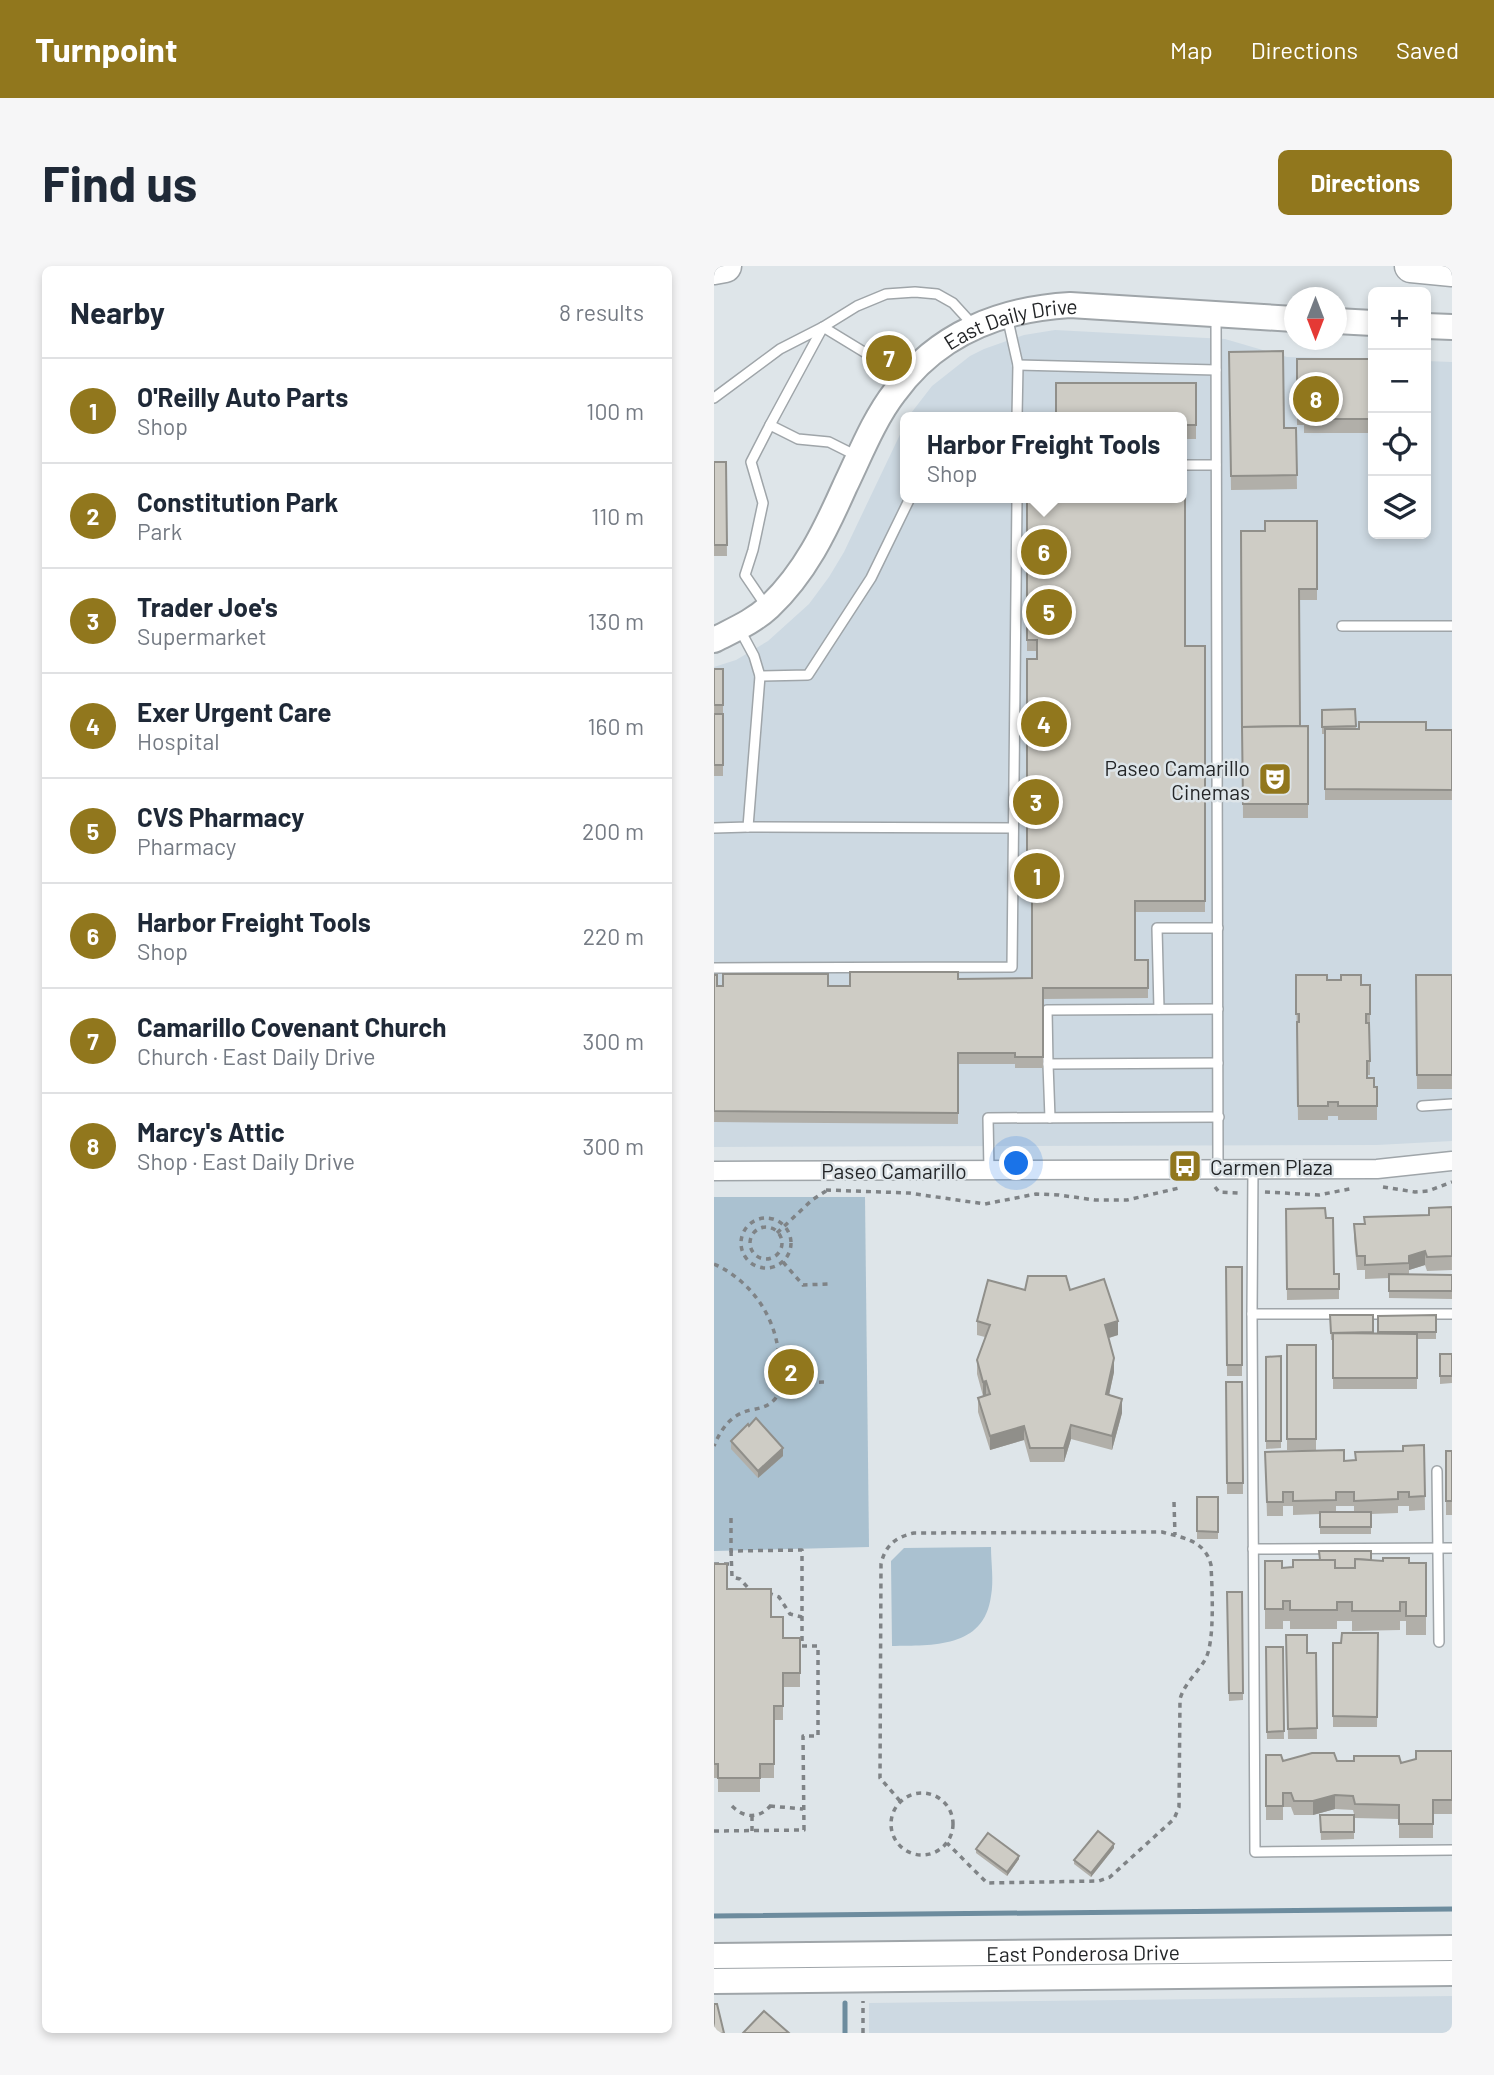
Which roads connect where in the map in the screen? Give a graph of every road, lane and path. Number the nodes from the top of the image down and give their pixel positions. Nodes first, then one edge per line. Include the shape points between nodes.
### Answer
1 (725, 266) edge
2 (1410, 266) edge
3 (714, 268) edge
4 (1452, 270) edge
5 (1216, 314) junction
6 (1006, 315) junction
7 (1284, 318) edge
8 (1347, 322) edge
9 (1368, 323) edge
10 (1431, 326) edge
11 (823, 327) junction
12 (975, 327) junction
13 (1452, 327) edge
14 (1018, 365) junction
15 (1216, 370) junction
16 (906, 378) junction
17 (714, 398) edge
18 (1017, 412) edge
19 (770, 425) junction
20 (859, 457) junction
21 (1187, 465) edge
22 (1216, 465) junction
23 (907, 503) edge
24 (1017, 503) edge
25 (767, 609) junction
26 (1342, 626) dead end
27 (1452, 626) edge
28 (738, 628) junction
29 (714, 640) edge
30 (760, 676) junction
31 (748, 827) junction
32 (714, 828) edge
33 (1013, 828) junction
34 (1218, 928) junction
35 (714, 968) edge
36 (1159, 1009) junction
37 (1218, 1009) junction
38 (1218, 1063) junction
39 (1048, 1064) junction
40 (1452, 1104) edge
41 (1422, 1106) dead end
42 (1219, 1117) junction
43 (1050, 1118) junction
44 (1452, 1161) edge
45 (1253, 1169) junction
46 (989, 1170) junction
47 (1218, 1170) junction
48 (714, 1171) edge
49 (1452, 1182) edge
50 (1180, 1187) dead end
51 (1203, 1187) dead end
52 (1375, 1187) dead end
53 (1356, 1188) dead end
54 (816, 1190) dead end
55 (828, 1190) junction
56 (1253, 1193) junction
57 (784, 1226) junction
58 (777, 1233) junction
59 (783, 1262) junction
60 (714, 1264) edge
61 (828, 1284) dead end
62 (1252, 1314) junction
63 (1452, 1314) edge
64 (829, 1382) dead end
65 (779, 1383) junction
66 (714, 1446) edge
67 (1437, 1471) dead end
68 (1174, 1502) dead end
69 (731, 1514) dead end
70 (1175, 1535) junction
71 (1438, 1548) junction
72 (1452, 1548) edge
73 (1253, 1549) junction
74 (731, 1551) junction
75 (714, 1564) edge
76 (731, 1564) junction
77 (802, 1617) junction
78 (1439, 1642) dead end
79 (900, 1801) junction
80 (732, 1806) dead end
81 (804, 1809) junction
82 (752, 1816) junction
83 (752, 1831) junction
84 (714, 1832) edge
85 (947, 1843) junction
86 (1452, 1850) edge
87 (1452, 1948) edge
88 (714, 1956) edge
89 (1452, 1973) edge
90 (714, 1981) edge
91 (863, 1995) dead end
92 (863, 2033) edge

1 - 3 highway
2 - 4 highway
5 - 6 main road, East Daily Drive via 1070,305
5 - 7 main road, East Daily Drive
5 - 15 lane
6 - 12 main road, East Daily Drive
6 - 14 lane
8 - 9 main road
10 - 13 main road
11 - 12 lane via 886,294 915,292 937,294 953,303
11 - 16 lane
11 - 17 lane via 780,349
11 - 19 lane
12 - 16 main road, East Daily Drive via 933,350
14 - 15 lane
14 - 18 lane
15 - 22 lane
16 - 20 main road, East Daily Drive
19 - 20 lane via 798,439 829,442
19 - 25 lane via 751,462 763,503 745,575
20 - 25 main road, East Daily Drive via 816,547
21 - 22 lane
22 - 34 lane
23 - 30 lane via 871,578 808,675
24 - 33 lane
25 - 28 main road, East Daily Drive
26 - 27 lane
28 - 29 main road, East Daily Drive
28 - 30 lane
30 - 31 lane
31 - 32 lane
31 - 33 lane
33 - 35 lane via 1012,967
34 - 36 lane via 1157,928
34 - 37 lane
36 - 37 lane
36 - 39 lane via 1047,1010
37 - 38 lane
38 - 39 lane
38 - 42 lane
39 - 43 lane
40 - 41 lane
42 - 43 lane
42 - 47 lane
43 - 46 lane via 988,1118
44 - 45 street, Paseo Camarillo via 1377,1169
45 - 47 street, Paseo Camarillo
45 - 56 lane
46 - 47 street, Paseo Camarillo
46 - 48 street, Paseo Camarillo
49 - 52 path via 1415,1192
50 - 55 path via 1127,1199 1036,1194 985,1204 909,1193
51 - 56 path
53 - 56 path via 1319,1195
54 - 55 path
55 - 57 path
56 - 62 lane
57 - 58 path
57 - 59 path via 791,1244
57 - 59 path via 776,1220 757,1220 740,1242 742,1252 755,1266 775,1267
58 - 58 path via 768,1228 756,1231 750,1241 753,1253 764,1259 776,1256 782,1245
59 - 61 path via 803,1285
60 - 65 path via 745,1284 766,1312 778,1344
62 - 63 lane
62 - 73 lane
64 - 65 path
65 - 66 path via 774,1400 731,1419
67 - 71 lane
68 - 70 path
69 - 74 path
70 - 79 path via 914,1532 889,1545 881,1564 880,1778
70 - 85 path via 1198,1543 1207,1553 1212,1587 1209,1651 1180,1699 1177,1816 1110,1878 1099,1881 987,1883
71 - 72 lane
71 - 73 lane
71 - 78 lane
73 - 86 lane via 1255,1852
74 - 76 path
74 - 77 path via 802,1550
75 - 76 path
76 - 77 path via 732,1577 748,1589 776,1596 790,1614
77 - 81 path via 802,1646 818,1646 818,1736 803,1736
79 - 85 path via 916,1793 942,1800 954,1823
79 - 85 path via 890,1826 902,1849 928,1856
80 - 82 path
81 - 82 path via 771,1805
81 - 83 path via 804,1830
82 - 83 path
83 - 84 path
87 - 88 main road, East Ponderosa Drive
89 - 90 main road, East Ponderosa Drive
91 - 92 path

